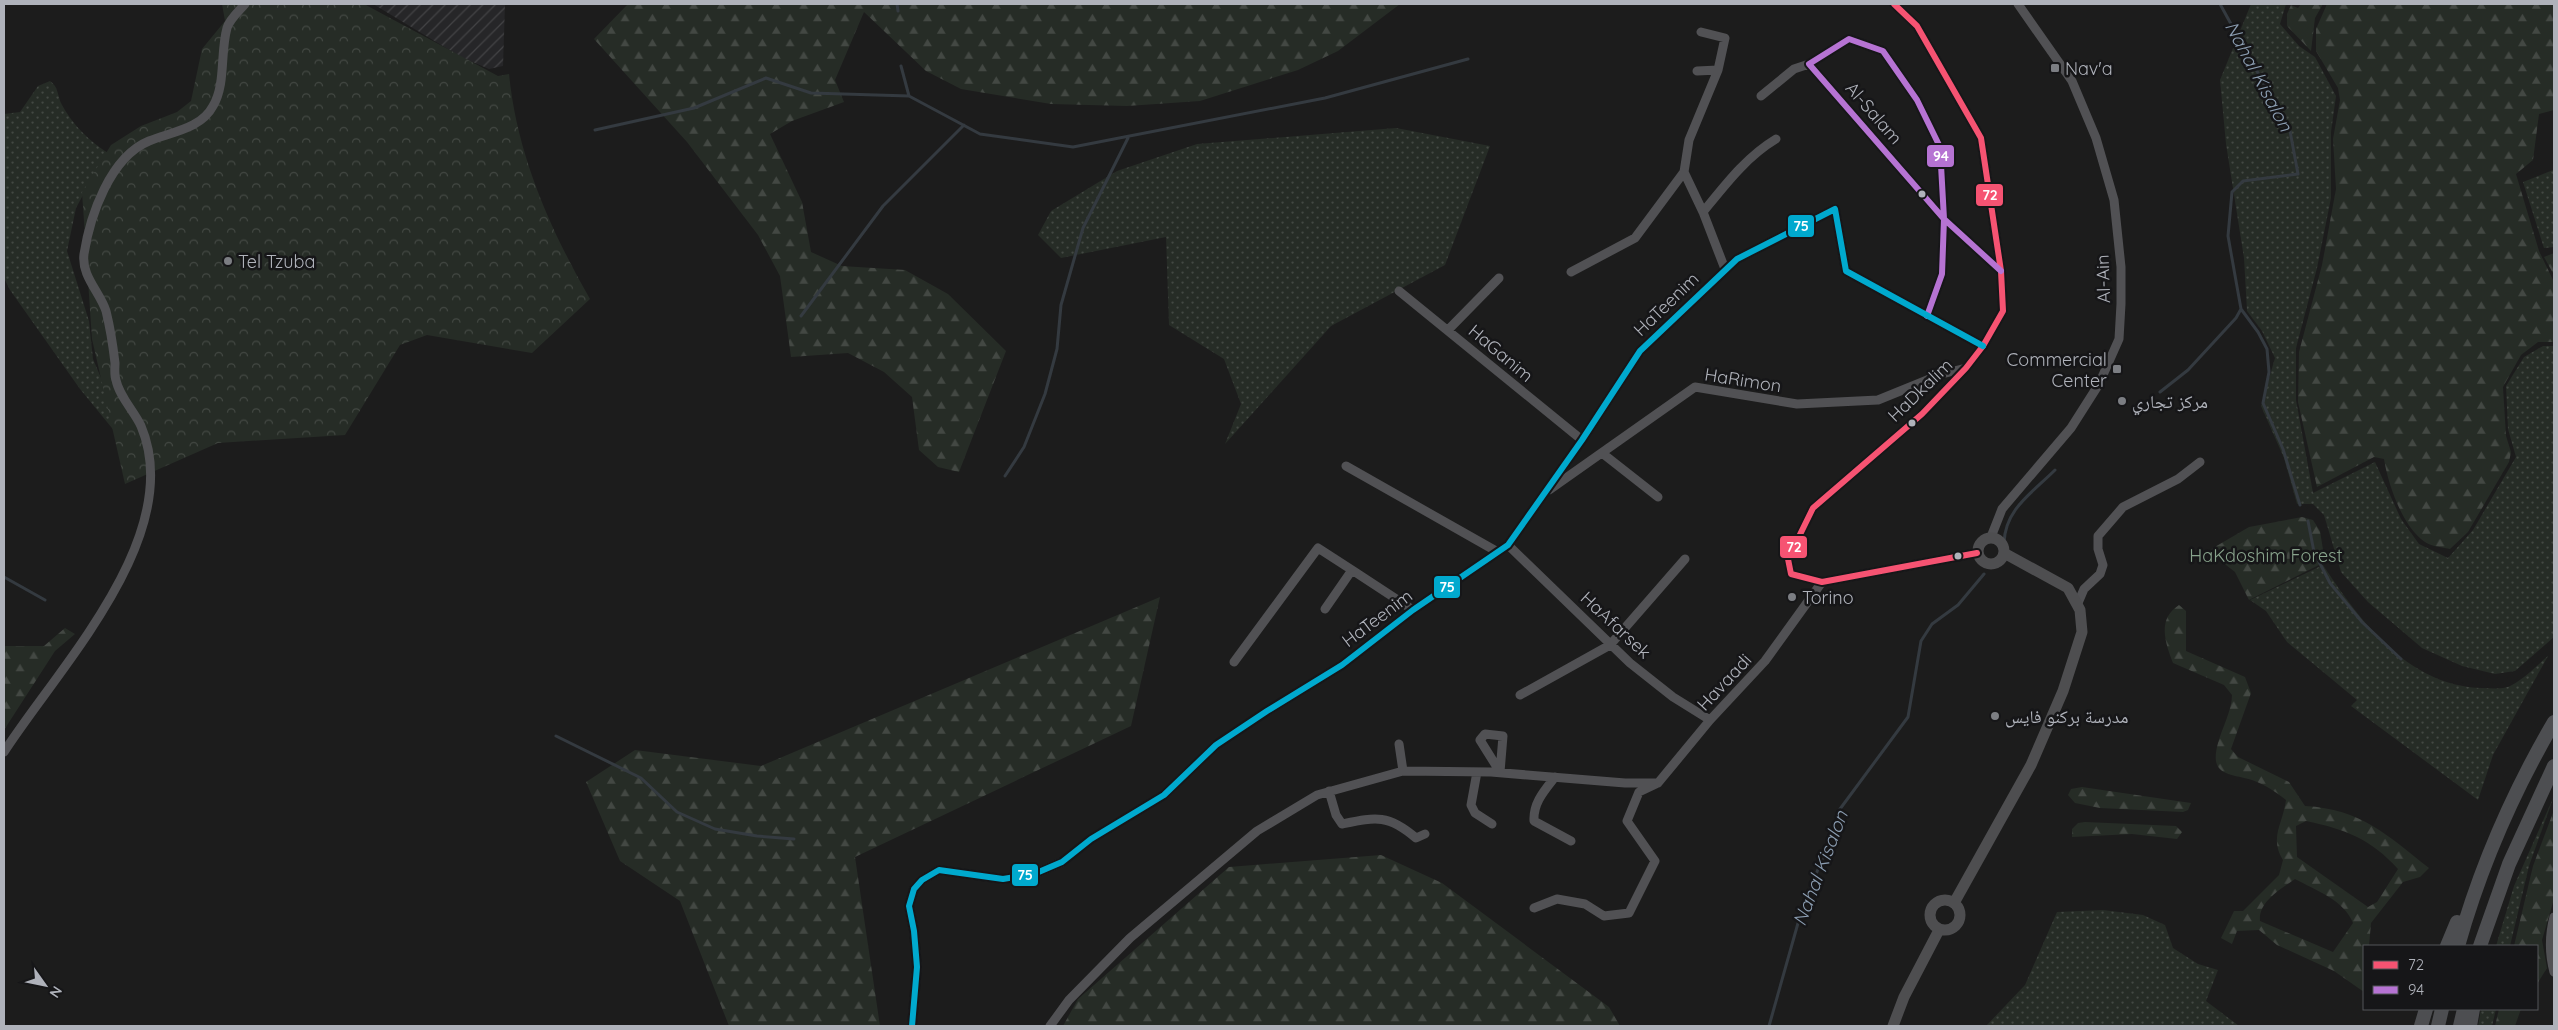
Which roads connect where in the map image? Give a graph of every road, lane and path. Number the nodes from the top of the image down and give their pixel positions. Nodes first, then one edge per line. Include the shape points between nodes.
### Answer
1 (245, 4) edge
2 (1894, 4) edge
3 (2018, 4) edge
4 (1701, 32) dead end
5 (1809, 64) junction
6 (1697, 70) dead end
7 (1718, 70) junction
8 (1761, 96) dead end
9 (1776, 139) dead end
10 (1684, 172) junction
11 (1703, 212) junction
12 (1944, 219) junction
13 (1725, 269) junction
14 (2001, 271) junction
15 (1571, 272) dead end
16 (1499, 278) dead end
17 (1399, 291) dead end
18 (1927, 316) junction
19 (1448, 330) junction
20 (1983, 346) junction
21 (1966, 368) junction
22 (1582, 440) junction
23 (1602, 453) junction
24 (2200, 462) dead end
25 (1346, 466) dead end
26 (1542, 494) junction
27 (1658, 498) dead end
28 (1991, 537) junction
29 (1508, 544) junction
30 (1496, 551) junction
31 (1977, 553) junction
32 (2004, 553) junction
33 (1684, 559) dead end
34 (1352, 570) junction
35 (1822, 582) junction
36 (2078, 603) junction
37 (1325, 609) dead end
38 (1413, 610) junction
39 (1610, 645) junction
40 (1234, 662) dead end
41 (1520, 694) dead end
42 (1710, 720) junction
43 (2554, 722) edge
44 (1399, 744) dead end
45 (4, 752) edge
46 (2554, 766) edge
47 (1404, 771) junction
48 (1477, 772) junction
49 (1555, 777) junction
50 (1658, 783) junction
51 (1329, 791) junction
52 (2511, 806) junction
53 (1492, 824) dead end
54 (1424, 834) dead end
55 (1570, 841) dead end
56 (2509, 864) junction
57 (1954, 903) junction
58 (1534, 908) dead end
59 (2554, 917) edge
60 (1939, 930) junction
61 (2447, 945) edge
62 (2458, 945) edge
63 (2480, 945) edge
64 (2486, 945) edge
65 (2554, 972) edge
66 (2426, 1010) edge
67 (2442, 1010) edge
68 (2464, 1010) edge
69 (2473, 1010) edge
70 (912, 1026) edge
71 (1050, 1026) edge
72 (1893, 1026) edge
73 (2420, 1026) edge
74 (2438, 1026) edge
75 (2460, 1026) edge
76 (2470, 1026) edge

1 - 45 street via 227,26 214,105 206,116 187,128 147,142 125,160 106,184 95,212 84,256 86,273 105,309 116,382 141,426 150,460 145,515 129,564 105,606 65,669
2 - 14 street, HaDkalim via 1917,26 1981,138
3 - 28 street, Al-Ain via 2072,80 2096,138 2114,200 2121,304 2119,339 2099,384 2071,428 2002,509
4 - 7 street via 1725,38
5 - 8 street via 1794,69
5 - 12 street, Al-Salam
5 - 12 street via 1849,39 1883,51 1924,110 1940,146
6 - 7 street
7 - 10 street via 1689,140
9 - 11 street via 1742,166
10 - 11 street
10 - 15 street via 1635,238
11 - 13 street
12 - 14 street, Al-Salam
12 - 18 street via 1942,274
13 - 18 street, HaTeenim via 1835,209 1846,272
13 - 22 street, HaTeenim via 1640,351
14 - 20 street, HaDkalim via 2003,311
16 - 19 street
17 - 19 street, HaGanim
18 - 20 street, HaTeenim
19 - 22 street, HaGanim
20 - 21 street, HaDkalim
21 - 23 street, HaRimon via 1942,374 1878,400 1797,404 1695,387
21 - 35 street, HaDkalim via 1922,414 1813,508 1788,560 1791,574
22 - 26 street, HaTeenim
23 - 26 street, HaRimon
23 - 27 street
24 - 36 street via 2178,478 2123,507 2098,536 2103,565 2100,574 2084,589
25 - 30 street
26 - 29 street, HaTeenim
28 - 31 main road via 1979,544
28 - 32 main road via 2001,542
29 - 30 street, HaTeenim
29 - 39 street, HaAfarsek
30 - 38 street, HaTeenim
31 - 32 main road via 1982,561 1991,564 1999,561
31 - 35 street, HaDkalim
32 - 36 main road via 2058,580
33 - 39 street
34 - 37 street
34 - 38 street
34 - 40 street via 1318,548
35 - 42 street, Havaadi via 1765,661
36 - 57 main road via 2082,619 2079,647 2051,722 2031,765
38 - 70 street, HaTeenim via 1342,665 1216,746 1164,795 1090,839 1062,862 1034,874 1003,879 939,870 922,880 914,889 909,906 917,967
39 - 41 street
39 - 42 street, HaAfarsek via 1673,697
42 - 50 street, Havaadi
43 - 52 highway
44 - 47 street
46 - 56 highway
47 - 48 street
47 - 51 street
48 - 49 street
48 - 53 street via 1471,805 1474,813
49 - 50 street
49 - 55 street via 1540,796 1534,821
50 - 58 street, Havaadi via 1638,792 1627,821 1655,861 1628,913 1604,916 1585,904 1557,898
51 - 54 street via 1342,824 1378,818 1394,821 1416,838
51 - 71 street via 1317,794 1258,831 1164,909 1068,1000
52 - 61 highway
52 - 62 highway via 2476,889
56 - 63 highway
56 - 64 highway
57 - 60 main road via 1961,914 1958,924 1950,930
57 - 60 main road via 1940,901 1931,909 1930,919
59 - 65 street via 2550,942
60 - 72 main road via 1904,997
66 - 73 highway
67 - 74 highway
68 - 75 highway
69 - 76 highway

